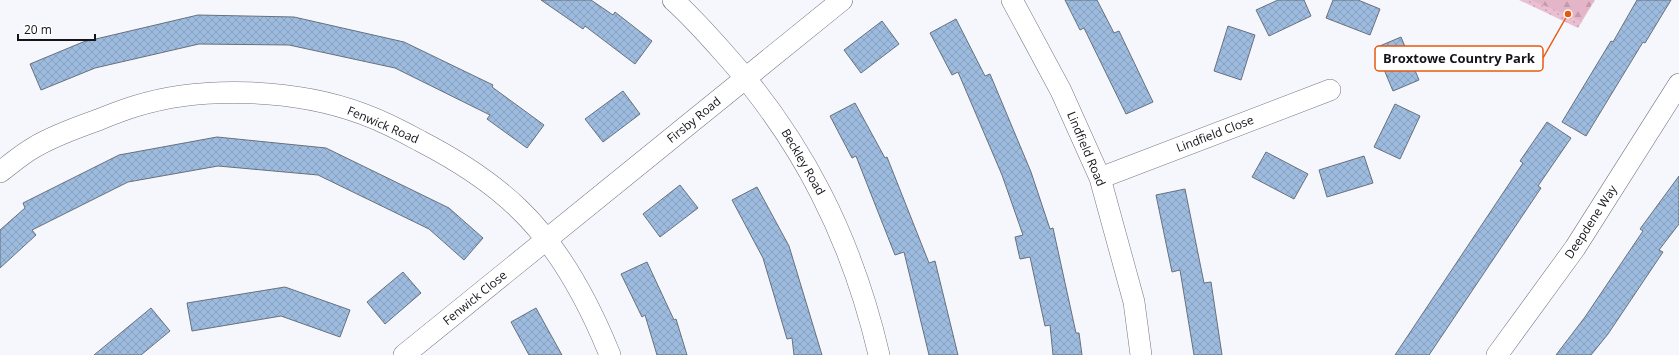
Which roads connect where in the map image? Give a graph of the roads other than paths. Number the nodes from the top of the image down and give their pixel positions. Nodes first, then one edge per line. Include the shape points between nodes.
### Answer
1 (673, 0) edge
2 (842, 0) edge
3 (1012, 0) edge
4 (746, 77) junction
5 (1679, 84) edge
6 (1330, 90) dead end
7 (0, 172) edge
8 (1100, 178) junction
9 (547, 241) junction
10 (404, 355) edge
11 (610, 355) edge
12 (879, 355) edge
13 (1142, 355) edge
14 (1497, 355) edge

1 - 4 street, Beckley Road
2 - 4 street, Firsby Road
3 - 8 street, Lindfield Road via 1061,90
4 - 9 street, Firsby Road
4 - 12 street, Beckley Road via 775,114 809,168 828,205 867,305
5 - 14 street, Deepdene Way via 1575,248
6 - 8 street, Lindfield Close
7 - 9 street, Fenwick Road via 33,147 137,105 193,95 231,92 274,94 317,101 362,114 451,156 519,209
8 - 13 street, Lindfield Road via 1134,302
9 - 10 street, Fenwick Close
9 - 11 street, Fenwick Road via 574,282

